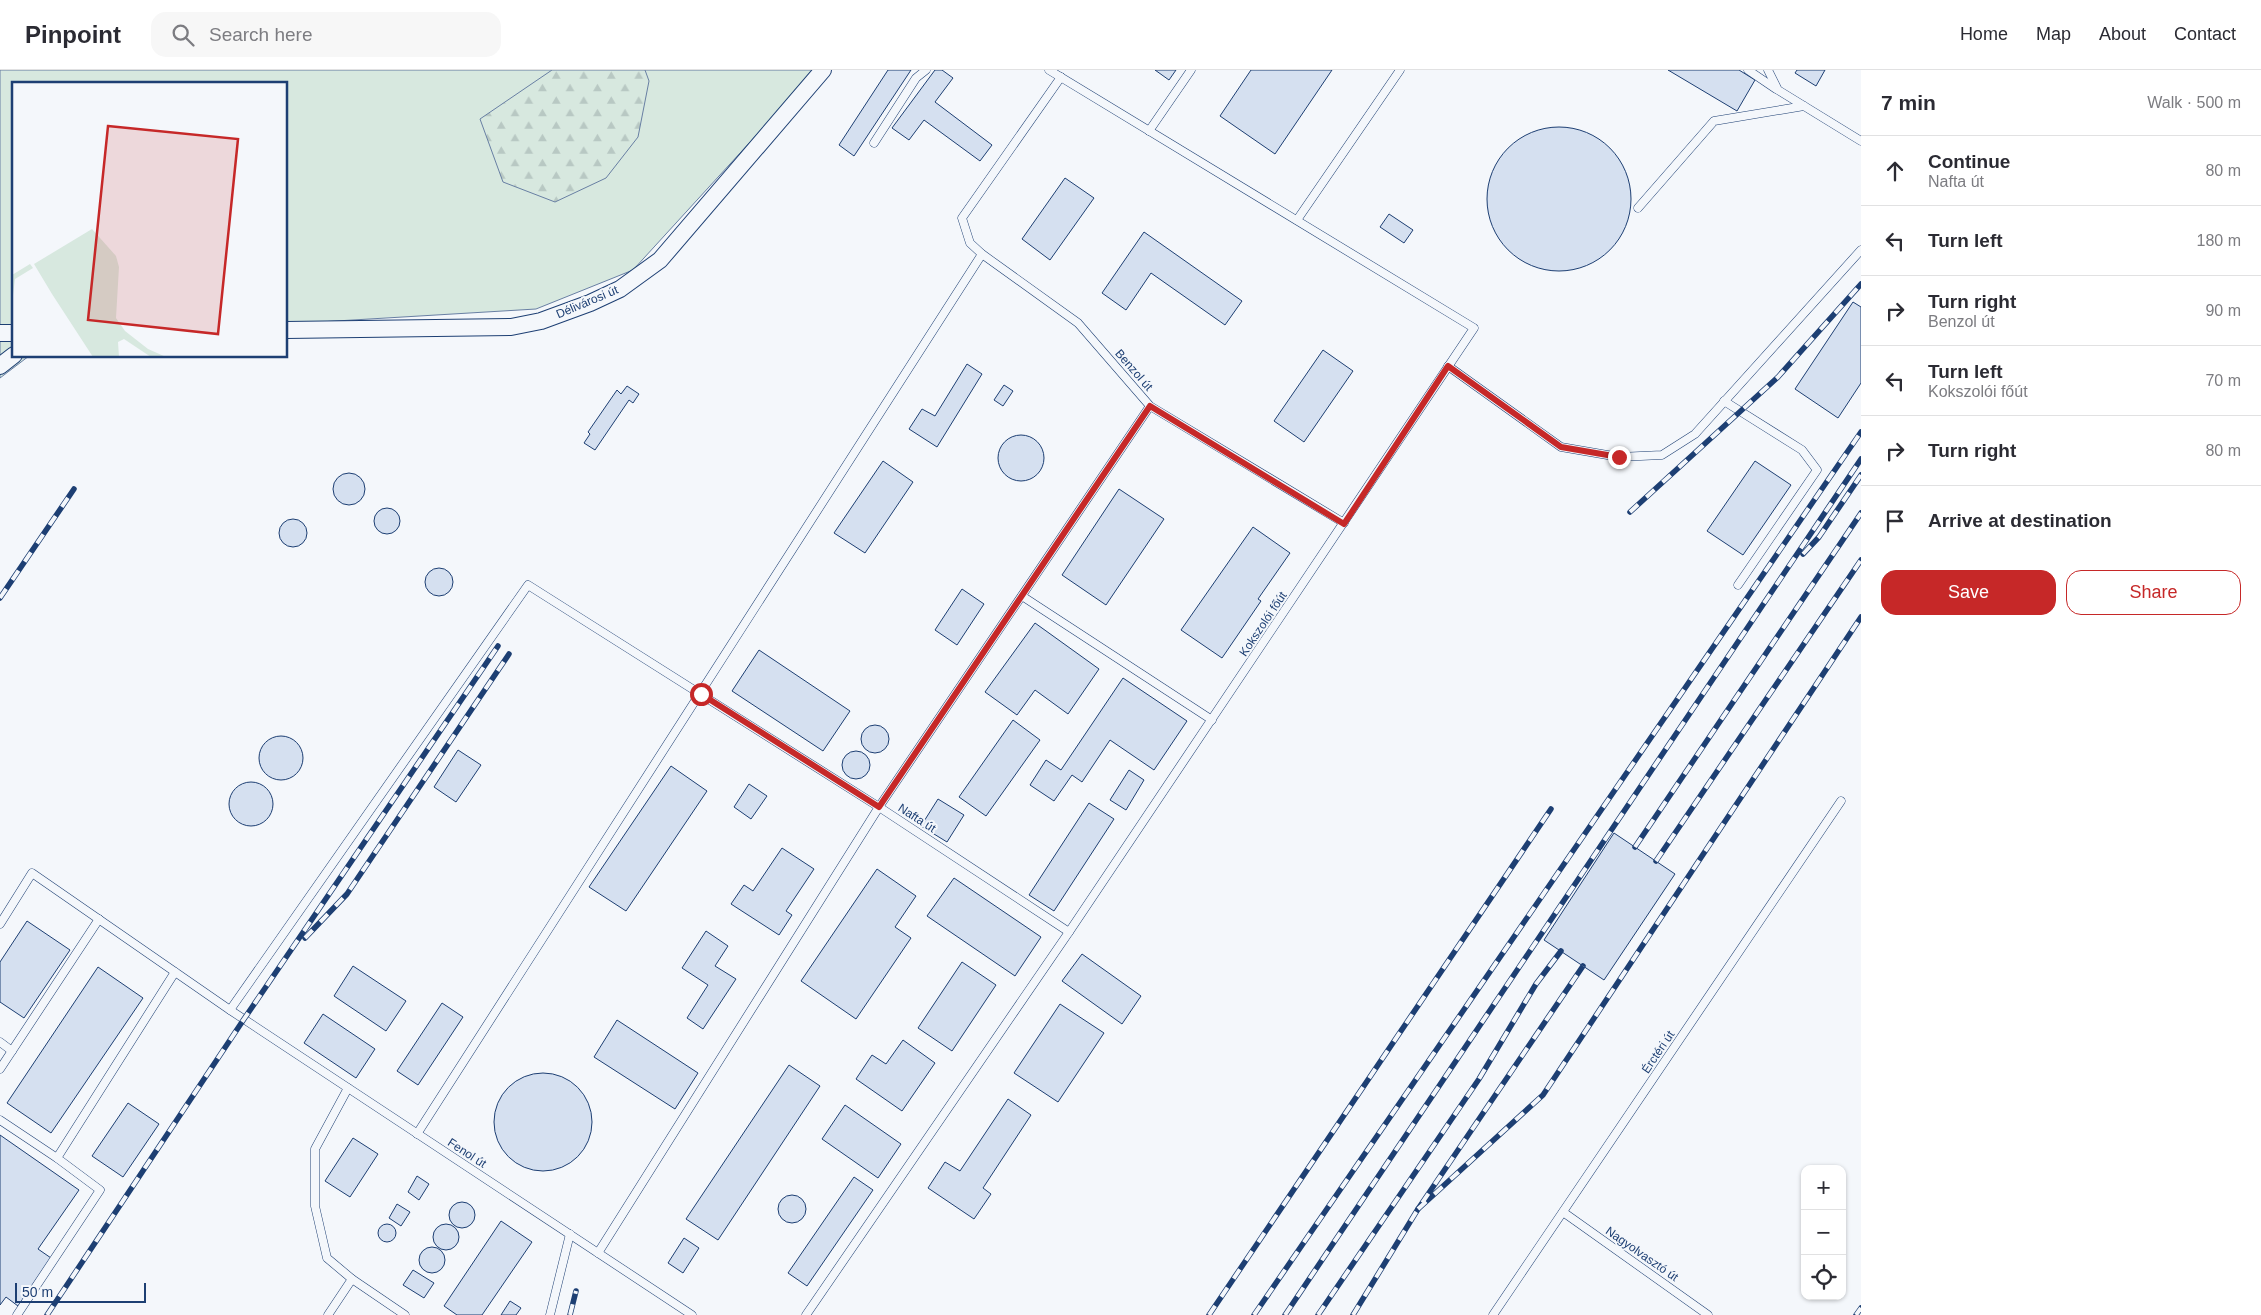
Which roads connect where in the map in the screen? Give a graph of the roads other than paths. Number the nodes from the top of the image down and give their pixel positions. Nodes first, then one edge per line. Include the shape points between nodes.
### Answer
1 (823, 70) edge
2 (926, 70) edge
3 (1049, 70) edge
4 (1191, 70) edge
5 (1400, 70) edge
6 (1748, 70) edge
7 (1768, 70) edge
8 (1061, 77) junction
9 (1778, 90) junction
10 (1804, 106) junction
11 (1149, 131) junction
12 (1861, 141) edge
13 (874, 143) dead end
14 (1638, 208) dead end
15 (1297, 220) junction
16 (1861, 250) edge
17 (982, 254) junction
18 (288, 330) edge
19 (12, 357) edge
20 (0, 366) edge
21 (1448, 366) junction
22 (1724, 401) junction
23 (1150, 406) junction
24 (1344, 524) junction
25 (1738, 585) dead end
26 (1022, 596) junction
27 (701, 694) junction
28 (1212, 720) junction
29 (1841, 801) dead end
30 (879, 807) junction
31 (99, 919) junction
32 (0, 924) edge
33 (1069, 932) junction
34 (175, 972) junction
35 (230, 1010) junction
36 (0, 1042) edge
37 (12, 1051) junction
38 (0, 1069) edge
39 (348, 1088) junction
40 (0, 1120) edge
41 (418, 1134) junction
42 (57, 1158) junction
43 (1563, 1212) junction
44 (570, 1234) junction
45 (598, 1253) junction
46 (352, 1280) junction
47 (17, 1315) edge
48 (328, 1315) edge
49 (405, 1315) edge
50 (550, 1315) edge
51 (692, 1315) edge
52 (806, 1315) edge
53 (1493, 1315) edge
54 (1708, 1315) edge

1 - 18 street, Délivárosi út via 660,260 620,289 541,321 511,327
2 - 13 lane via 916,78
3 - 8 lane
4 - 11 lane
5 - 15 lane
6 - 9 lane
7 - 9 lane
8 - 11 lane
8 - 17 lane, Benzol út via 962,218 970,243
9 - 10 lane
10 - 12 lane
10 - 14 lane via 1714,121
11 - 15 lane
15 - 21 lane, Kokszolói főút via 1474,328
16 - 22 lane
17 - 23 lane, Benzol út via 1078,323
17 - 27 lane
19 - 20 street
21 - 22 lane via 1561,447 1619,457 1662,455 1695,434
21 - 24 lane, Kokszolói főút
22 - 25 lane via 1802,450 1817,470
23 - 24 lane, Benzol út
23 - 26 lane
24 - 28 lane, Kokszolói főút
26 - 28 lane
26 - 30 lane
27 - 30 lane, Nafta út
27 - 35 lane, Nafta út via 528,584
27 - 41 lane
28 - 33 lane, Kokszolói főút
29 - 43 lane, Érctéri út
30 - 33 lane, Nafta út
30 - 45 lane
31 - 32 lane, Fenol út via 32,873
31 - 34 lane, Fenol út
31 - 37 lane
33 - 52 lane, Kokszolói főút
34 - 35 lane, Fenol út
34 - 42 lane
35 - 39 lane, Fenol út
36 - 37 lane
37 - 38 lane
39 - 41 lane, Fenol út
39 - 46 lane via 315,1149 315,1206 327,1258
40 - 42 lane
41 - 44 lane, Fenol út
42 - 47 lane via 100,1190
43 - 53 lane, Érctéri út
43 - 54 lane, Nagyolvasztó út
44 - 45 lane, Fenol út
44 - 50 lane
45 - 51 lane, Fenol út
46 - 48 lane
46 - 49 lane

